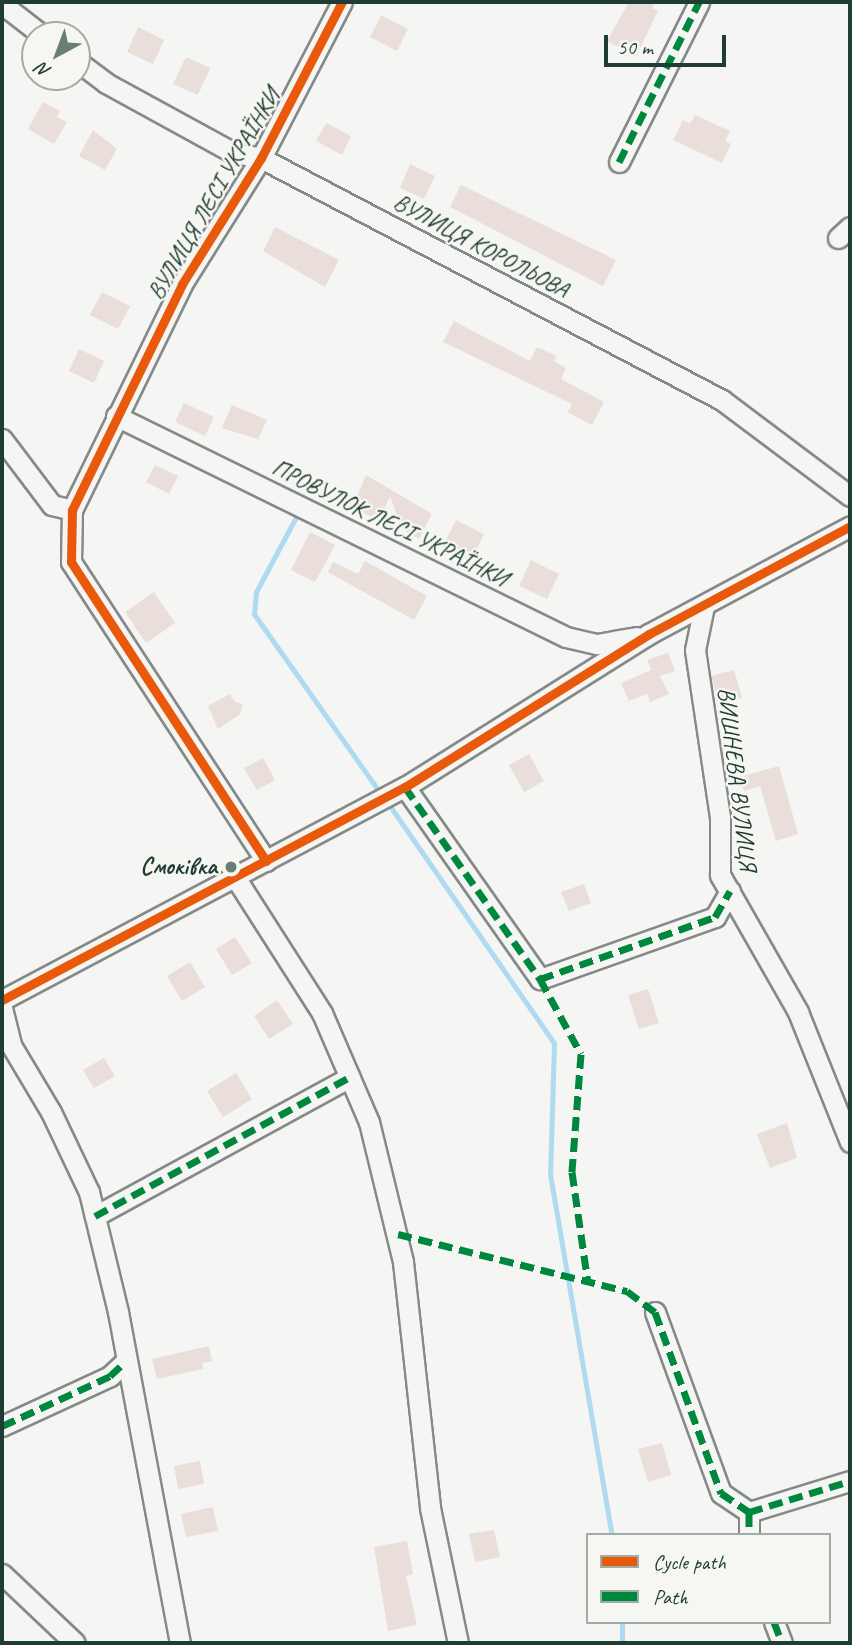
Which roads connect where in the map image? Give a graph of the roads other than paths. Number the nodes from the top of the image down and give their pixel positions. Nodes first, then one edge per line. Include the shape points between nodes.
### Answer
1 (342, 2) edge
2 (699, 2) edge
3 (2, 5) edge
4 (24, 21) edge
5 (91, 72) edge
6 (261, 158) junction
7 (619, 162) dead end
8 (116, 416) junction
9 (2, 439) edge
10 (850, 496) edge
11 (72, 510) junction
12 (850, 526) edge
13 (704, 606) junction
14 (649, 634) junction
15 (405, 786) junction
16 (266, 861) junction
17 (235, 877) junction
18 (730, 891) junction
19 (2, 1000) edge
20 (2, 1008) edge
21 (350, 1077) junction
22 (850, 1142) edge
23 (95, 1216) junction
24 (655, 1312) dead end
25 (124, 1363) junction
26 (2, 1426) edge
27 (850, 1481) edge
28 (750, 1512) junction
29 (749, 1533) edge
30 (2, 1574) edge
31 (775, 1624) edge
32 (75, 1643) edge
33 (180, 1643) edge
34 (458, 1643) edge
35 (782, 1643) edge

1 - 6 street, ВУЛИЦЯ ЛЕСІ УКРАЇНКИ
2 - 7 street
3 - 4 street
5 - 6 street, ВУЛИЦЯ КОРОЛЬОВА via 234,153
6 - 8 street, ВУЛИЦЯ ЛЕСІ УКРАЇНКИ via 182,284
6 - 10 street, ВУЛИЦЯ КОРОЛЬОВА via 722,400
8 - 11 street, ВУЛИЦЯ ЛЕСІ УКРАЇНКИ
8 - 14 street, ПРОВУЛОК ЛЕСІ УКРАЇНКИ via 566,637 597,644
9 - 11 street via 52,505
11 - 16 street, ВУЛИЦЯ ЛЕСІ УКРАЇНКИ via 71,562
12 - 13 street
13 - 14 street
13 - 18 street, ВИШНЕВА ВУЛИЦЯ via 695,650 720,818 720,874
14 - 15 street
15 - 16 street
15 - 18 street via 540,979 715,917
16 - 17 street
17 - 19 street
17 - 21 street via 322,1013
18 - 22 street, ВИШНЕВА ВУЛИЦЯ via 798,1012
20 - 23 street via 11,1045 51,1112
21 - 23 street
21 - 34 street via 369,1122 403,1262 430,1508
23 - 25 street via 118,1312
24 - 28 street via 721,1493
25 - 26 street via 110,1376
25 - 33 street
27 - 28 street
28 - 29 street
30 - 32 street
31 - 35 street

